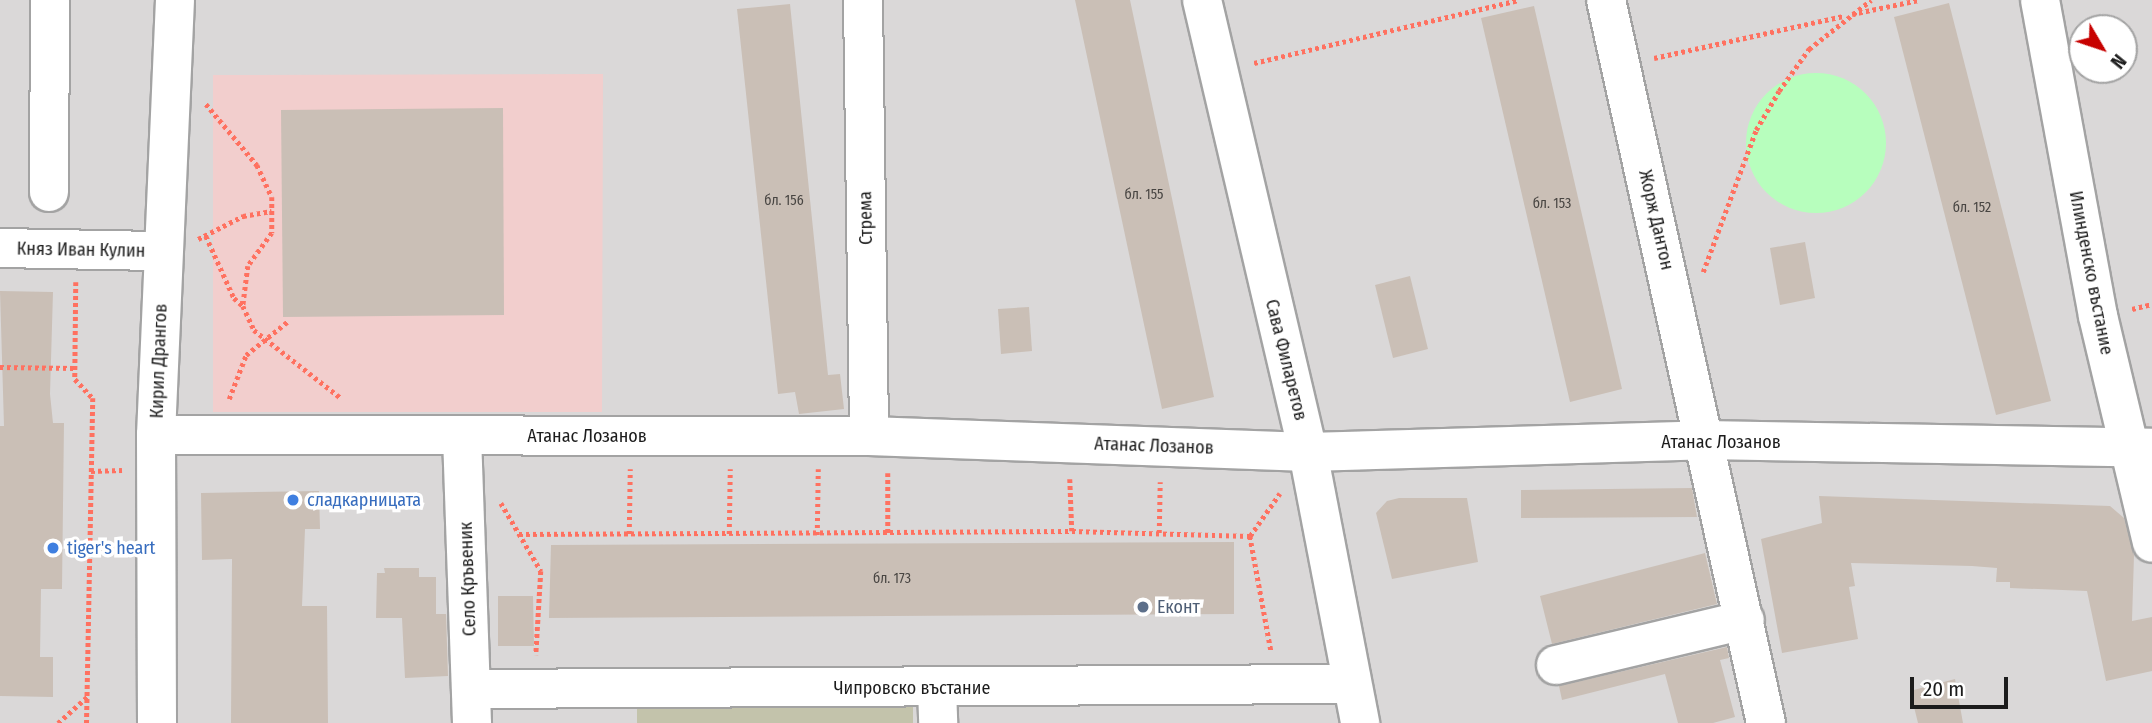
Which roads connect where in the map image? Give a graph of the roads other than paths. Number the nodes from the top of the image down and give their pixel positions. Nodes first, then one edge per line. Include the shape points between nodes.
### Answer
1 (50, 0) edge
2 (175, 0) edge
3 (863, 0) edge
4 (1202, 0) edge
5 (1606, 0) edge
6 (2040, 0) edge
7 (49, 192) dead end
8 (0, 248) edge
9 (163, 251) junction
10 (156, 435) junction
11 (462, 436) junction
12 (878, 436) junction
13 (1705, 440) junction
14 (2140, 447) edge
15 (1308, 452) junction
16 (2152, 543) edge
17 (1745, 620) junction
18 (1556, 665) dead end
19 (1353, 684) junction
20 (472, 706) edge
21 (937, 706) edge
22 (157, 723) edge
23 (1360, 723) edge
24 (1766, 723) edge

1 - 7 street
2 - 9 street, Кирил Дрангов
3 - 12 street, Стрема
4 - 15 street, Сава Филаретов
5 - 13 street, Жорж Дантон
6 - 14 street, Илинденско въстание via 2098,316
8 - 9 street, Княз Иван Кулин
9 - 10 street, Кирил Дрангов
10 - 11 street, Атанас Лозанов
10 - 22 street, Кирил Дрангов
11 - 12 street, Атанас Лозанов
11 - 20 street, Село Кръвеник
12 - 15 street, Атанас Лозанов
13 - 14 street, Атанас Лозанов
13 - 15 street, Атанас Лозанов
13 - 17 street, Жорж Дантон
14 - 16 street, Илинденско въстание
15 - 19 street, Сава Филаретов
17 - 18 street
17 - 24 street, Жорж Дантон
19 - 21 street, Чипровско въстание
19 - 23 street, Сава Филаретов
20 - 21 street, Чипровско въстание via 533,691

